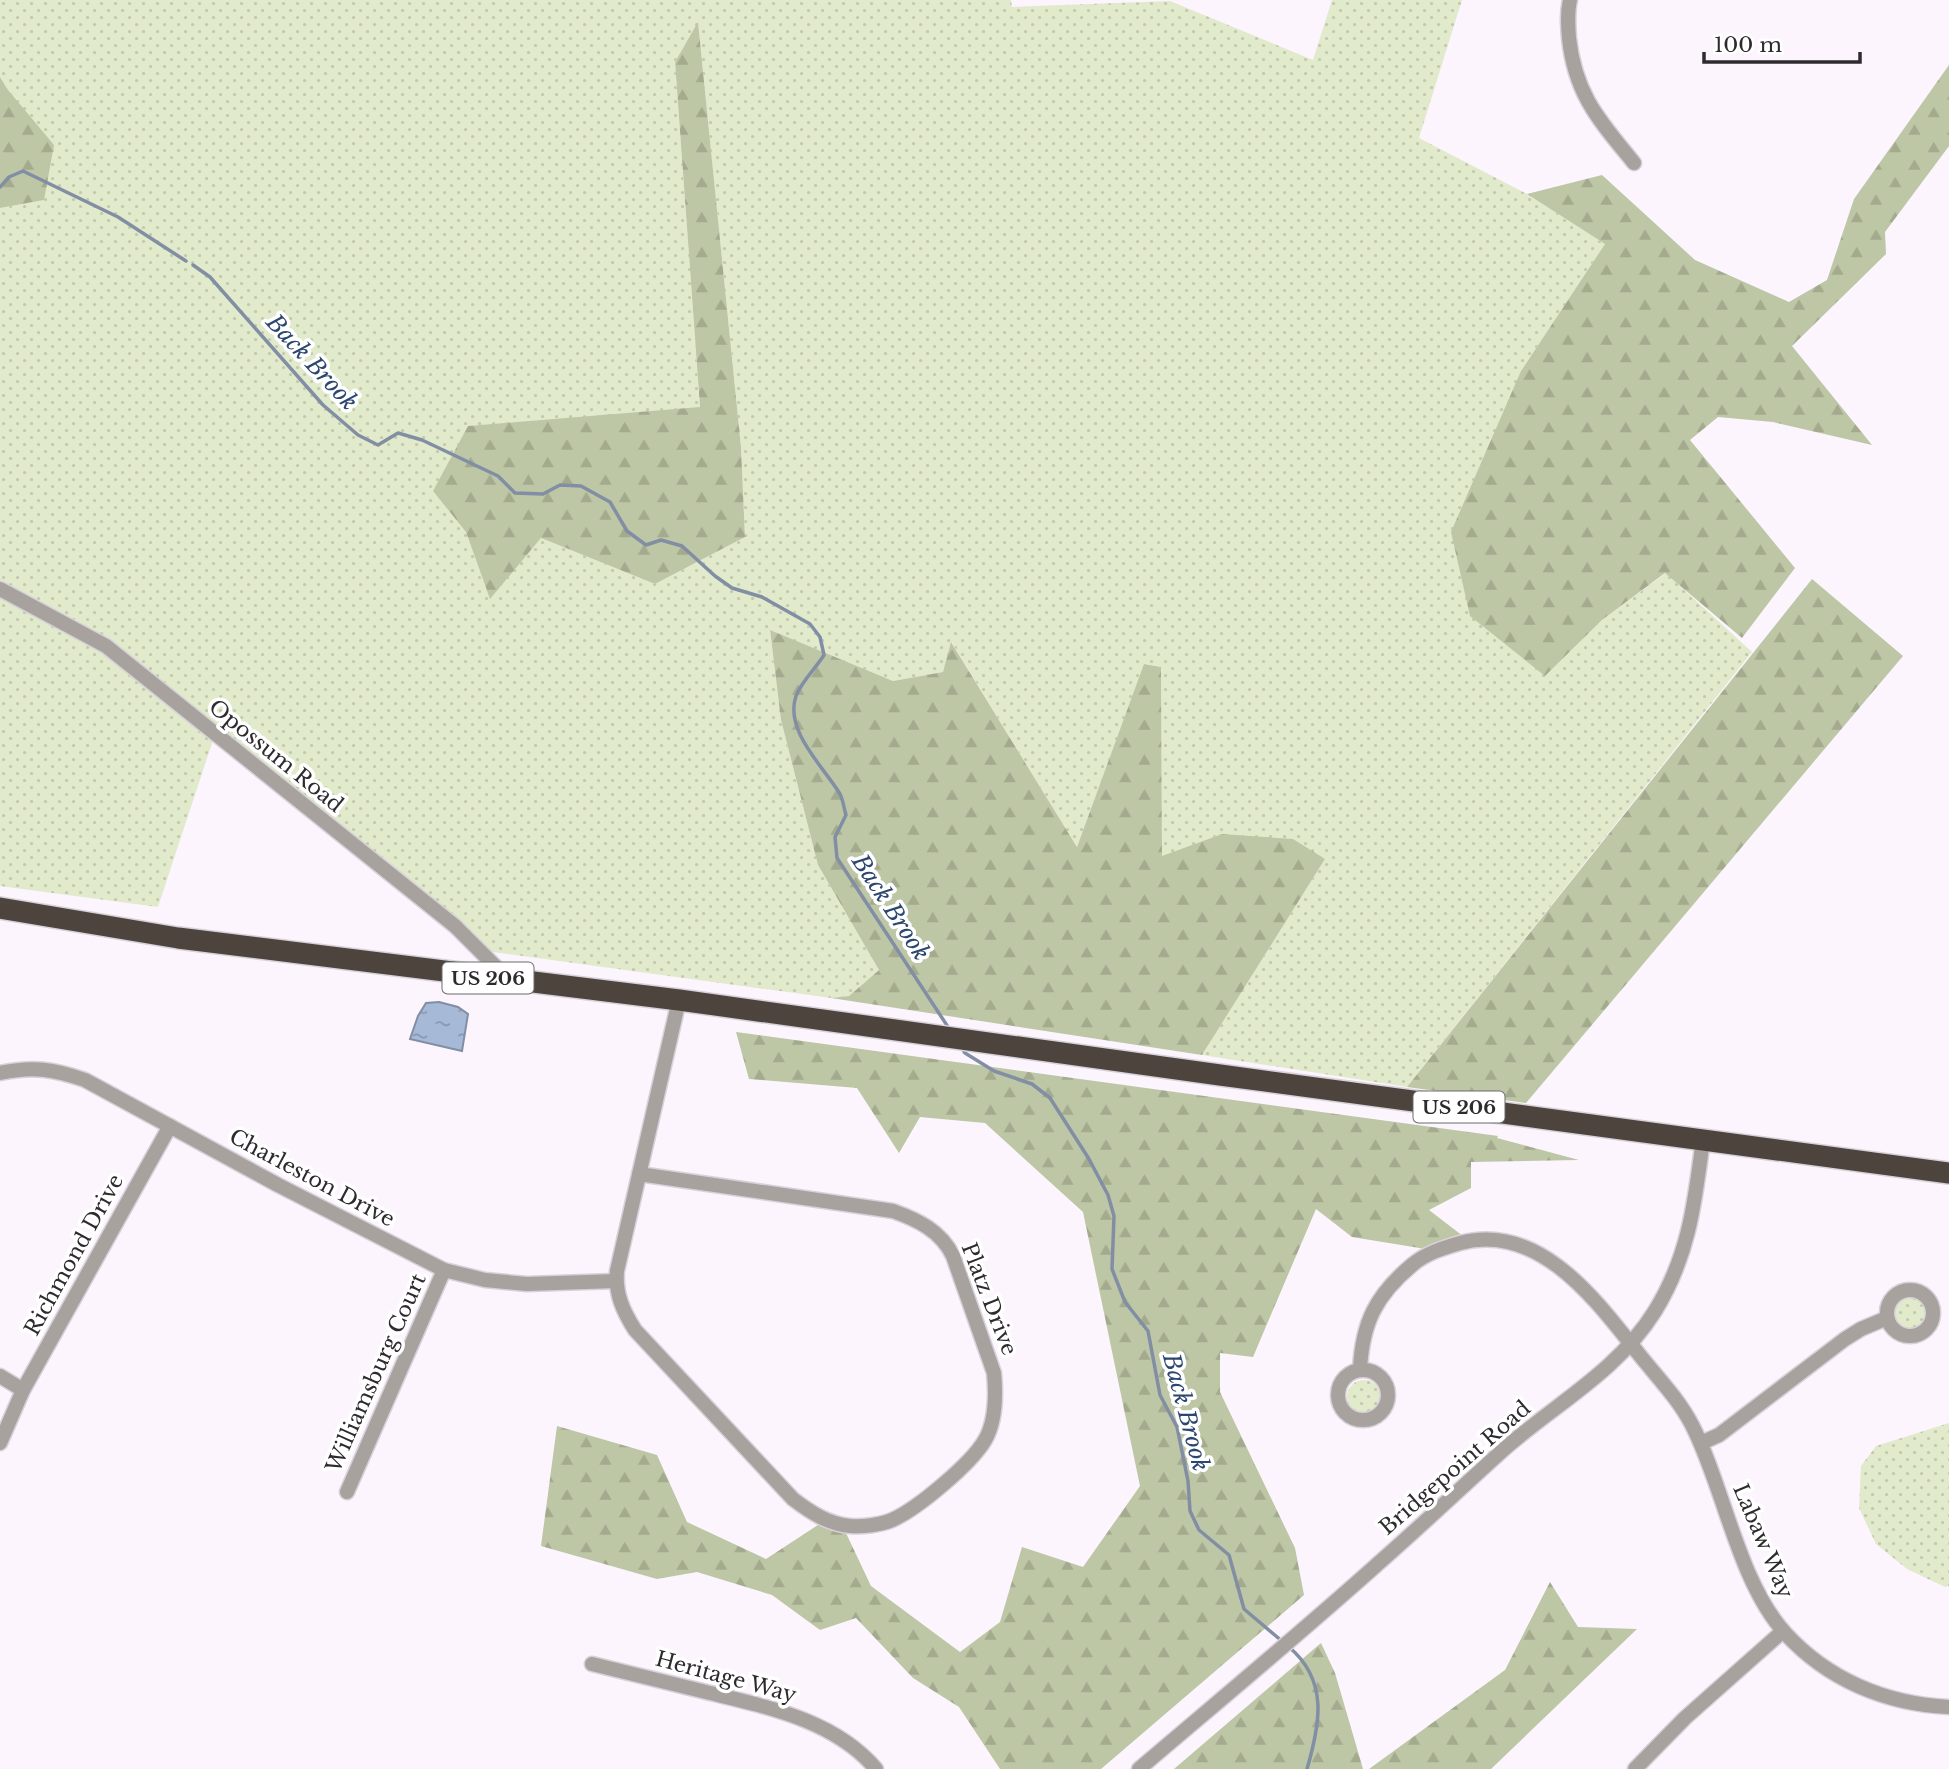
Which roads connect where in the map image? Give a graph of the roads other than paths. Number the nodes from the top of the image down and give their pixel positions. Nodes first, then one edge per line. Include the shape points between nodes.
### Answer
1 (1570, 0) edge
2 (1634, 163) dead end
3 (0, 589) edge
4 (0, 908) edge
5 (509, 980) junction
6 (679, 1000) junction
7 (0, 1073) edge
8 (170, 1126) junction
9 (1703, 1139) junction
10 (1949, 1173) edge
11 (639, 1174) junction
12 (444, 1270) junction
13 (616, 1281) junction
14 (1887, 1318) dead end
15 (1631, 1344) junction
16 (1360, 1370) dead end
17 (0, 1376) edge
18 (23, 1390) junction
19 (1700, 1443) junction
20 (0, 1444) edge
21 (347, 1492) dead end
22 (1783, 1631) junction
23 (592, 1664) dead end
24 (1949, 1707) edge
25 (876, 1769) edge
26 (1139, 1769) edge
27 (1634, 1769) edge

1 - 2 street via 1567,19 1580,90
3 - 5 street, Opossum Road via 106,646 455,926
4 - 5 highway, US 206 via 178,938
5 - 6 highway, US 206
6 - 9 highway, US 206
6 - 11 street, Platz Drive
7 - 8 street, Charleston Drive via 27,1068 55,1070 85,1080
8 - 12 street, Charleston Drive
8 - 18 street, Richmond Drive
9 - 10 highway, US 206
9 - 15 street, Bridgepoint Road via 1684,1250 1666,1292
11 - 13 street, Platz Drive
11 - 13 street, Platz Drive via 893,1211 936,1232 953,1256 994,1373 991,1426 975,1454 906,1513 889,1522 859,1526 832,1522 793,1499 635,1330 622,1310
12 - 13 street, Charleston Drive via 527,1284
12 - 21 street, Williamsburg Court
14 - 19 street via 1845,1339 1718,1435
15 - 16 street, Labaw Way via 1566,1270 1524,1246 1479,1240 1437,1249 1394,1280 1367,1324
15 - 19 street, Labaw Way via 1680,1404
15 - 26 street, Bridgepoint Road
17 - 18 street
18 - 20 street, Richmond Drive
19 - 22 street, Labaw Way via 1754,1584
22 - 24 street, Labaw Way via 1826,1669 1860,1688 1901,1702
22 - 27 street
23 - 25 street, Heritage Way via 792,1715 833,1734

